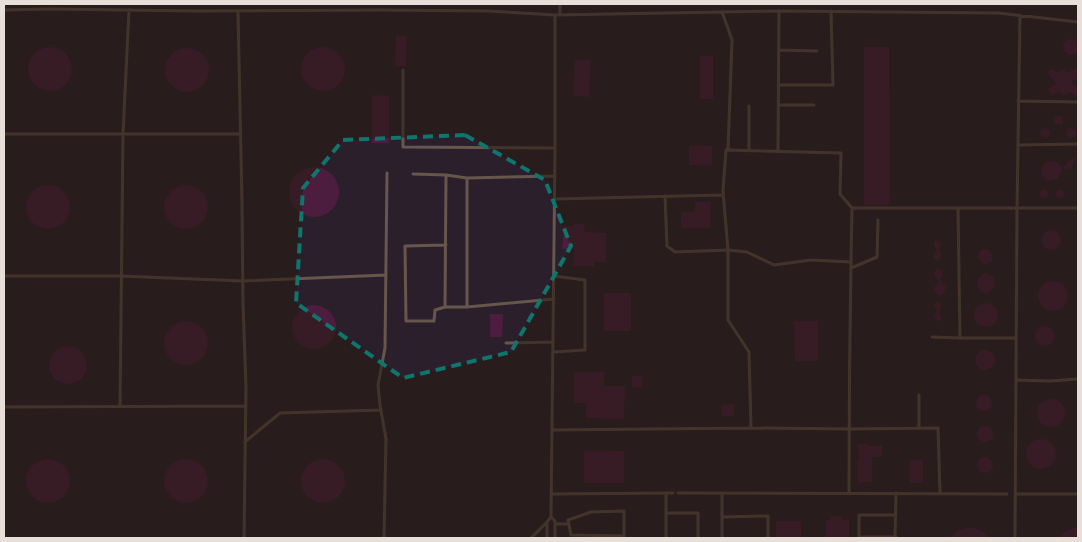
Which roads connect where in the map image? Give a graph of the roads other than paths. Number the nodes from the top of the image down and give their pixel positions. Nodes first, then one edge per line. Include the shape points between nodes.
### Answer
1 (560, 4) edge
2 (4, 10) edge
3 (129, 10) junction
4 (238, 11) junction
5 (779, 11) junction
6 (830, 11) junction
7 (722, 12) junction
8 (560, 14) junction
9 (555, 15) junction
10 (1020, 15) junction
11 (1078, 22) edge
12 (779, 50) junction
13 (817, 51) dead end
14 (403, 70) dead end
15 (779, 85) junction
16 (1018, 101) junction
17 (1078, 102) edge
18 (778, 105) junction
19 (814, 105) dead end
20 (749, 106) dead end
21 (4, 134) edge
22 (123, 134) junction
23 (241, 134) junction
24 (1078, 144) edge
25 (1018, 145) junction
26 (555, 148) junction
27 (728, 150) junction
28 (749, 151) junction
29 (778, 152) junction
30 (387, 173) dead end
31 (413, 174) dead end
32 (446, 175) junction
33 (555, 176) junction
34 (467, 178) junction
35 (723, 195) junction
36 (664, 196) junction
37 (555, 199) junction
38 (852, 208) junction
39 (958, 208) junction
40 (1017, 208) junction
41 (1078, 208) edge
42 (878, 220) dead end
43 (446, 245) junction
44 (728, 250) junction
45 (851, 262) junction
46 (851, 268) junction
47 (386, 275) junction
48 (4, 276) edge
49 (121, 276) junction
50 (554, 276) junction
51 (243, 281) junction
52 (554, 299) junction
53 (445, 307) junction
54 (466, 307) junction
55 (932, 338) dead end
56 (960, 338) junction
57 (1016, 338) junction
58 (506, 342) dead end
59 (553, 342) junction
60 (553, 352) junction
61 (1078, 379) edge
62 (1016, 380) junction
63 (919, 395) dead end
64 (246, 406) junction
65 (4, 407) edge
66 (120, 407) junction
67 (381, 410) junction
68 (751, 428) junction
69 (919, 428) junction
70 (849, 429) junction
71 (552, 430) junction
72 (245, 442) junction
73 (666, 493) junction
74 (672, 493) dead end
75 (678, 493) dead end
76 (722, 493) junction
77 (849, 493) junction
78 (896, 493) junction
79 (940, 493) junction
80 (552, 494) junction
81 (1007, 494) dead end
82 (1016, 494) junction
83 (1078, 494) edge
84 (666, 512) junction
85 (896, 515) junction
86 (722, 516) junction
87 (551, 517) junction
88 (547, 522) junction
89 (555, 524) junction
90 (569, 524) junction
91 (244, 538) edge
92 (384, 538) edge
93 (531, 538) edge
94 (547, 538) edge
95 (555, 538) edge
96 (666, 538) edge
97 (698, 538) edge
98 (722, 538) edge
99 (768, 538) edge
100 (859, 538) edge
101 (896, 538) edge
102 (1015, 538) edge

1 - 8 lane
2 - 3 lane
3 - 4 lane
3 - 22 lane
4 - 9 lane via 488,11
4 - 23 lane
5 - 6 lane
5 - 7 lane
5 - 12 lane
6 - 10 lane
6 - 15 lane via 833,85
7 - 8 lane
7 - 27 lane via 732,40
8 - 9 lane
9 - 26 lane
10 - 11 lane
10 - 16 lane
12 - 13 lane
12 - 15 lane
14 - 26 lane via 404,147
15 - 18 lane
16 - 17 lane
16 - 25 lane
18 - 19 lane
18 - 29 lane
20 - 28 lane
21 - 22 lane
22 - 23 lane
22 - 49 lane
23 - 51 lane
24 - 25 lane
25 - 40 lane
26 - 33 lane
27 - 28 lane
27 - 35 lane
28 - 29 lane
29 - 38 lane via 840,153 840,194
30 - 47 lane
31 - 32 lane
32 - 34 lane
32 - 43 lane
33 - 34 lane
33 - 37 lane
34 - 54 lane
35 - 36 lane
35 - 44 lane
36 - 37 lane
36 - 44 lane via 667,246 675,252
37 - 50 lane
38 - 39 lane
38 - 45 lane
39 - 40 lane
39 - 56 lane
40 - 41 lane
40 - 57 lane
42 - 46 lane via 877,257
43 - 53 lane
43 - 53 lane via 405,246 406,322 434,321 435,310
44 - 45 lane via 747,252 774,265 811,260
44 - 68 lane via 728,320 749,352
45 - 46 lane
46 - 70 lane
47 - 51 lane
47 - 67 lane via 385,348 378,385
48 - 49 lane
49 - 51 lane
49 - 66 lane
50 - 52 lane
50 - 60 lane via 585,280 585,350
51 - 64 lane
52 - 54 lane
52 - 59 lane
53 - 54 lane
55 - 56 lane
56 - 57 lane
57 - 62 lane
58 - 59 lane
59 - 60 lane
60 - 71 lane
61 - 62 lane
62 - 82 lane
63 - 69 lane
64 - 66 lane
64 - 72 lane
65 - 66 lane
67 - 72 lane via 280,413
67 - 92 lane via 386,439
68 - 70 lane
68 - 71 lane
69 - 70 lane
69 - 79 lane via 938,428
70 - 77 lane
71 - 80 lane
72 - 91 lane
73 - 74 lane
73 - 80 lane
73 - 84 lane
75 - 76 lane
76 - 77 lane
76 - 86 lane
77 - 78 lane
78 - 79 lane
78 - 85 lane
79 - 81 lane
80 - 87 lane
82 - 83 lane
82 - 102 lane
84 - 96 lane
84 - 97 lane via 698,512
85 - 100 lane via 858,515
85 - 101 lane
86 - 98 lane
86 - 99 lane via 768,516
87 - 88 lane
87 - 89 lane
88 - 93 lane
88 - 94 lane
89 - 90 lane
89 - 95 lane
90 - 90 lane via 571,535 624,536 624,511 591,512 568,520
100 - 101 lane

